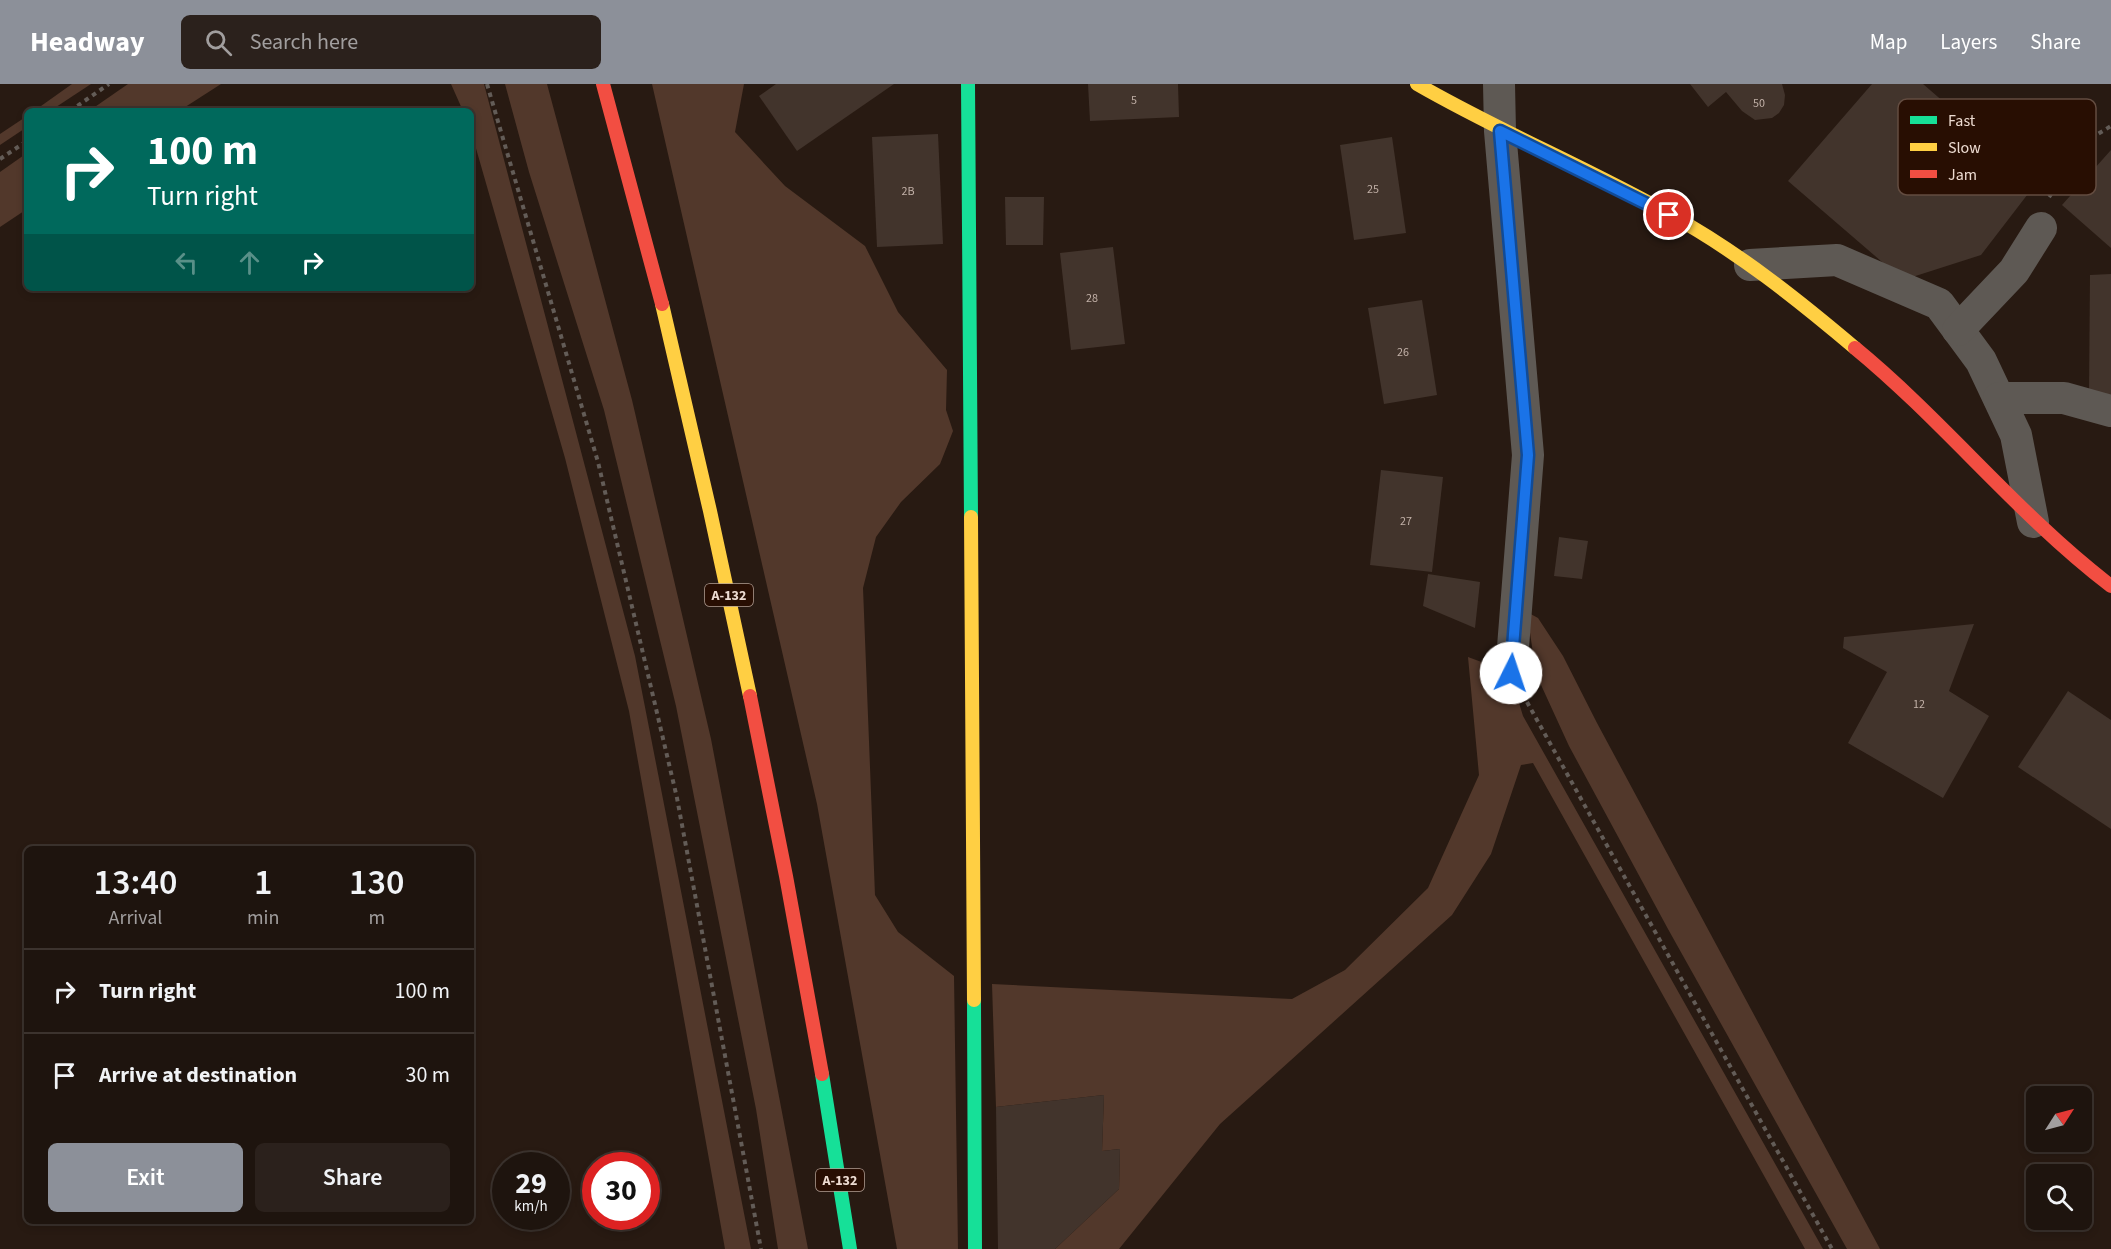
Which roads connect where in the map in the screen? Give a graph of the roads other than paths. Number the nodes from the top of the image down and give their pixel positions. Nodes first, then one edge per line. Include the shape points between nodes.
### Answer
1 (603, 84) edge
2 (968, 84) edge
3 (1417, 84) edge
4 (1499, 84) edge
5 (1500, 131) junction
6 (2041, 228) road end
7 (1750, 265) junction
8 (1958, 330) junction
9 (1999, 398) junction
10 (2111, 411) edge
11 (2033, 522) junction
12 (2111, 586) edge
13 (1511, 673) road end
14 (850, 1249) edge
15 (975, 1249) edge

1 - 14 street, A-132 via 638,204 712,513 770,790 830,1112
2 - 15 street
3 - 5 street
4 - 5 street
5 - 7 street via 1639,199
5 - 13 street via 1528,455
6 - 8 street via 2014,271
7 - 8 street via 1837,260 1939,304
7 - 11 street via 1848,340 1920,406
8 - 9 street via 1981,361
9 - 10 street via 2064,398
9 - 11 street via 2016,435
11 - 12 street

